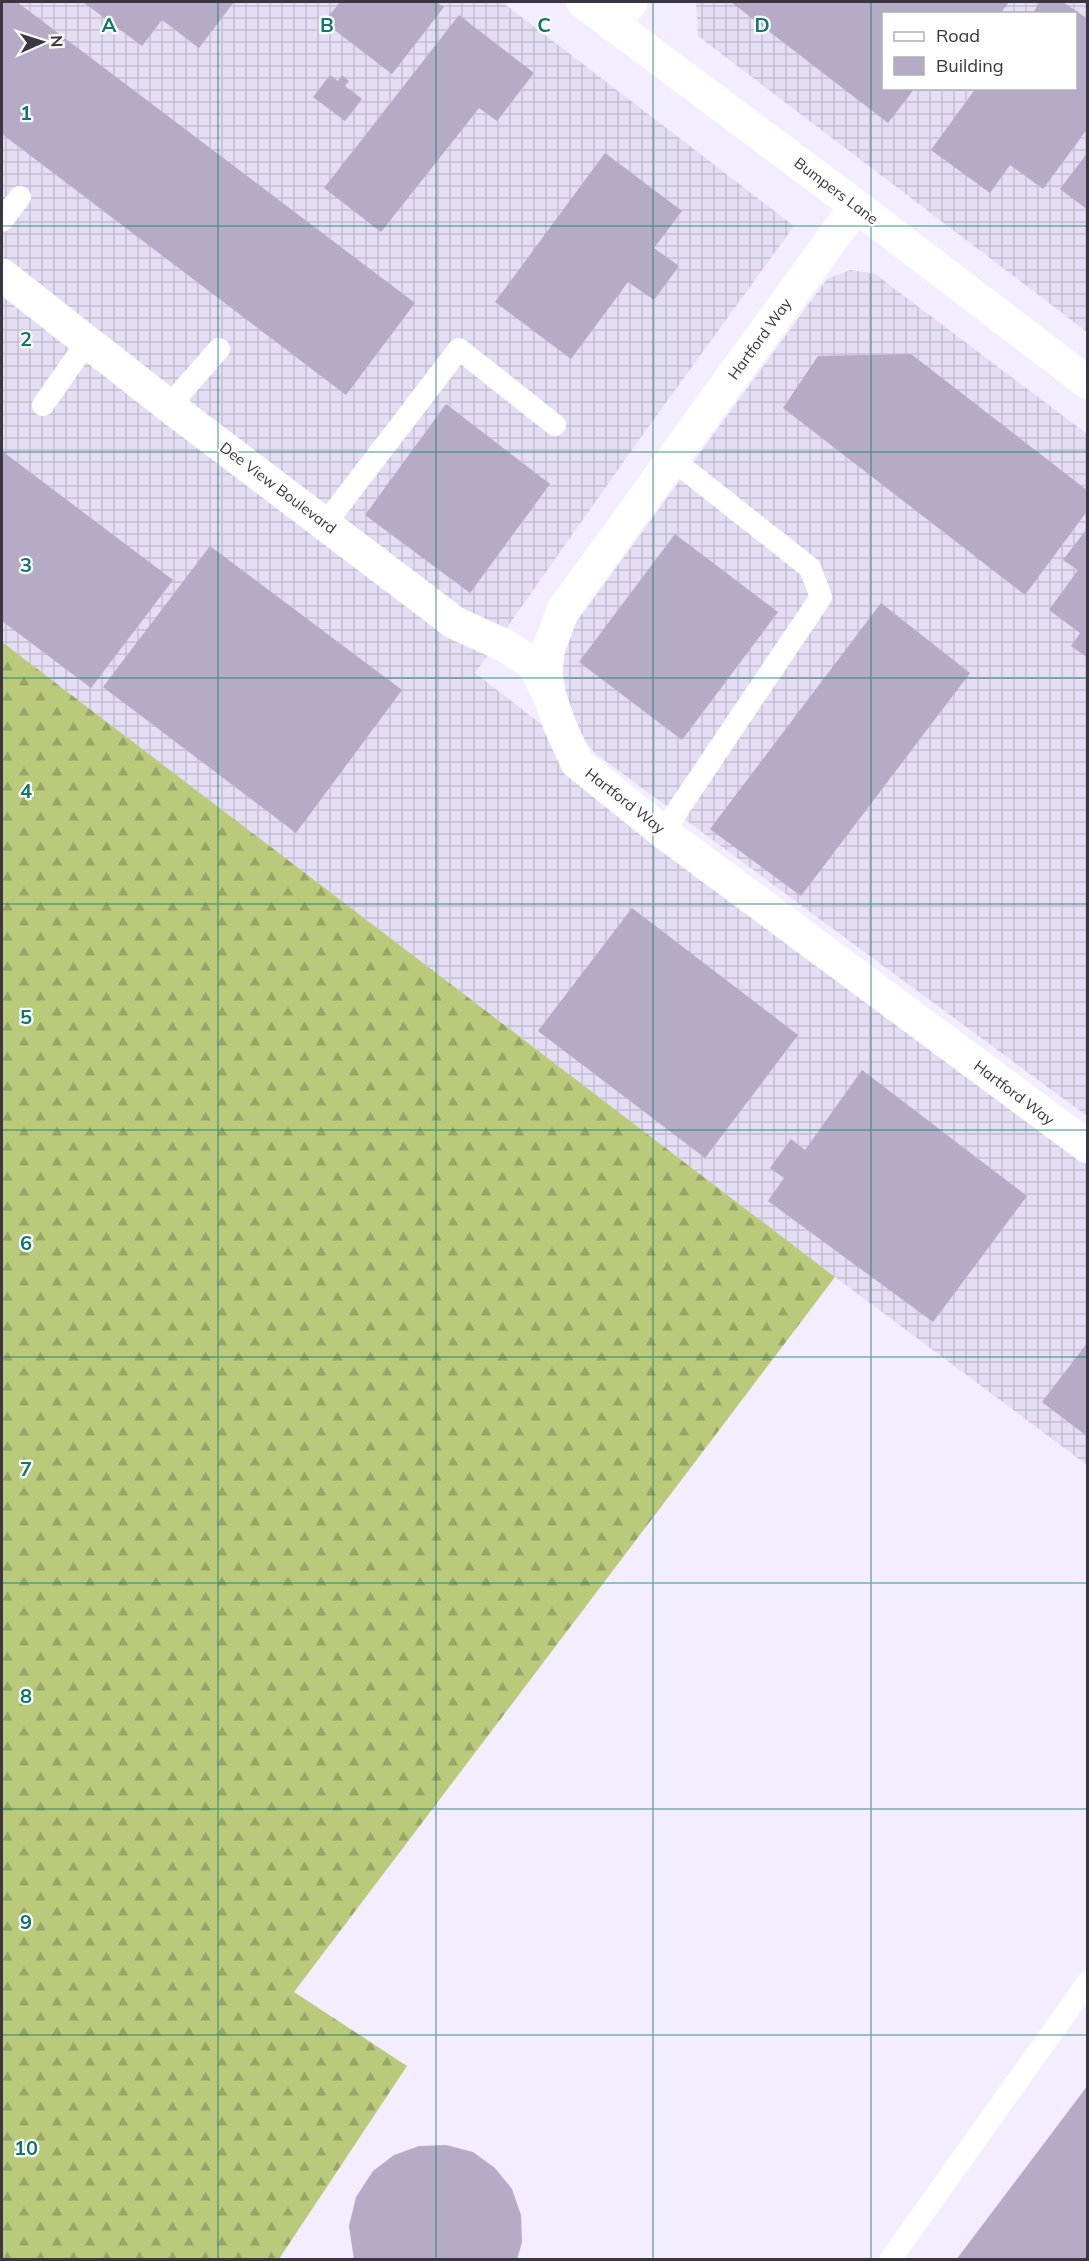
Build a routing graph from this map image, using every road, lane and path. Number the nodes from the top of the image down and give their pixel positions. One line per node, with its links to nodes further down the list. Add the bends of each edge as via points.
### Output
1 (583, 2): 2 (street, Bumpers Lane)
2 (622, 13): 4 (street, Bumpers Lane)
3 (20, 197): 5 (lane)
4 (856, 206): 9 (street, Bumpers Lane); 13 (street, Hartford Way)
5 (2, 221)
6 (2, 275): 7 (street, Dee View Boulevard)
7 (88, 341): 10 (lane); 11 (street, Dee View Boulevard)
8 (219, 349): 11 (lane)
9 (1088, 383)
10 (43, 405)
11 (169, 406): 14 (street, Dee View Boulevard)
12 (555, 425): 14 (lane, via 459,349)
13 (672, 459): 15 (street, Hartford Way, via 563,610 548,651 546,675); 16 (lane, via 810,568 821,597)
14 (325, 524): 15 (street, Dee View Boulevard, via 454,623 506,646 534,665)
15 (550, 697): 16 (street, Hartford Way, via 577,763)
16 (663, 832): 17 (street, Hartford Way)
17 (1088, 1147)
18 (1088, 1982): 19 (lane)
19 (890, 2259)

